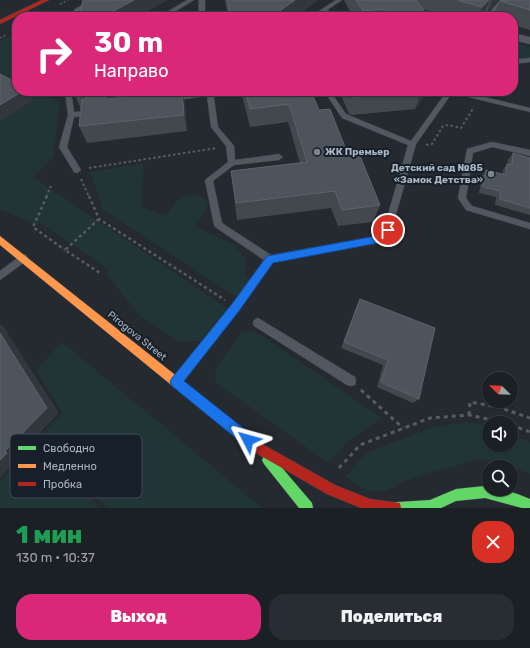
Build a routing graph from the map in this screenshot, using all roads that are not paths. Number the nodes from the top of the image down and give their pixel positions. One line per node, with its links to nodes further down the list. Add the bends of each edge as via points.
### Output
1 (46, 0): 9 (main road)
2 (96, 0): 10 (lane)
3 (191, 0): 11 (lane)
4 (202, 0): 12 (lane)
5 (338, 0): 7 (lane)
6 (505, 0): 14 (street)
7 (325, 11)
8 (412, 11): 13 (lane)
9 (21, 12)
10 (76, 12)
11 (171, 12)
12 (202, 12)
13 (415, 12)
14 (495, 12)
15 (12, 16): 16 (main road)
16 (0, 22)
17 (518, 38): 18 (street)
18 (530, 42)
19 (530, 60): 20 (lane)
20 (518, 61)
21 (68, 96): 32 (lane)
22 (129, 96): 29 (lane, via 128,106)
23 (190, 96): 28 (lane)
24 (210, 96): 36 (lane, via 215,127 230,146)
25 (330, 96): 33 (lane, via 344,116)
26 (447, 96): 33 (lane)
27 (472, 96): 30 (lane)
28 (163, 100)
29 (140, 102)
30 (530, 110)
31 (90, 113): 32 (lane)
32 (70, 115): 37 (lane, via 63,147)
33 (411, 146): 41 (lane, via 388,230 378,239)
34 (530, 153): 38 (lane, via 492,144 470,151 462,198 469,208)
35 (279, 157): 36 (lane)
36 (232, 163): 41 (lane, via 209,180 218,225)
37 (77, 170)
38 (530, 226)
39 (0, 240): 40 (main road, Pirogova Street)
40 (22, 258): 42 (lane); 45 (main road, Pirogova Street)
41 (270, 259): 45 (lane)
42 (0, 276)
43 (258, 323): 44 (lane)
44 (352, 381)
45 (176, 382): 46 (main road, Pirogova Street)
46 (260, 449): 49 (main road, Pirogova Street); 50 (main road, Pirogova Street, via 331,490 370,505)
47 (530, 505): 48 (main road, via 485,492 456,495)
48 (429, 507): 51 (main road)
49 (307, 508)
50 (395, 508)
51 (398, 508)

